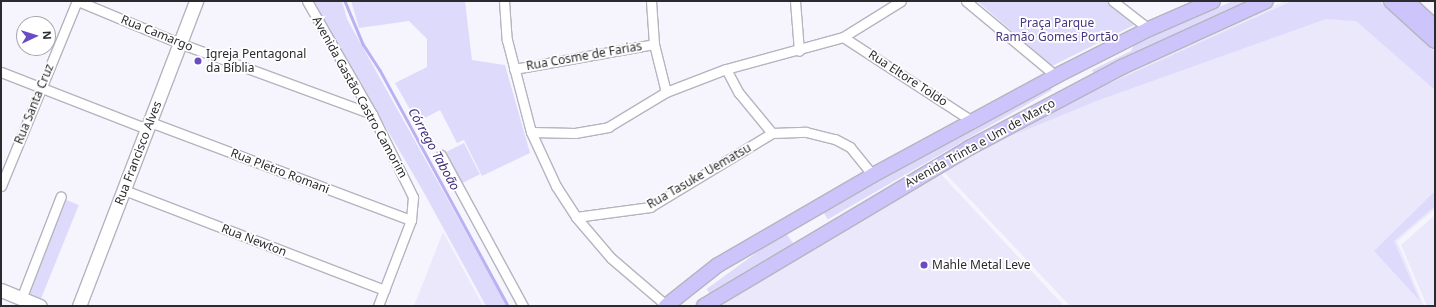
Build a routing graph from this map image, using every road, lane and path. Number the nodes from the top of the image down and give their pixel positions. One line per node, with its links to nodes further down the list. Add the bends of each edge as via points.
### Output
1 (77, 1): 14 (street, Rua Camargo); 28 (street, Rua Santa Cruz)
2 (196, 1): 20 (street, Rua Francisco Alves)
3 (307, 1): 30 (street, Avenida Gastão Castro Camorim)
4 (504, 1): 23 (street, via 507,40)
5 (651, 1): 21 (street)
6 (795, 1): 22 (street)
7 (901, 1): 17 (street)
8 (966, 1): 26 (street)
9 (1113, 1): 16 (street)
10 (1213, 1): 16 (main road, Avenida Trinta e Um de Março)
11 (1266, 1): 27 (main road, Avenida Trinta e Um de Março)
12 (1391, 1): 19 (main road)
13 (1407, 1): 15 (main road)
14 (102, 5): 20 (street, Rua Camargo)
15 (1435, 27)
16 (1149, 29): 18 (main road, Avenida Trinta e Um de Março)
17 (843, 37): 22 (street); 31 (street, Rua Eltore Toldo)
18 (1134, 37): 26 (main road, Avenida Trinta e Um de Março); 27 (main road, via 1092,66 1090,72)
19 (1435, 41)
20 (179, 43): 30 (street, Rua Camargo); 33 (street, Rua Francisco Alves)
21 (654, 44): 23 (street, Rua Cosme de Farias); 29 (street)
22 (799, 51): 24 (street)
23 (514, 69): 34 (street)
24 (726, 69): 29 (street); 35 (street, via 739,93)
25 (1, 72): 28 (street, Rua Pletro Romani)
26 (1056, 76): 31 (main road, Avenida Trinta e Um de Março); 32 (main road, via 1059,86 1056,93 1025,112)
27 (1095, 80): 32 (main road, Avenida Trinta e Um de Março)
28 (40, 88): 33 (street, Rua Pletro Romani); 38 (street, Rua Santa Cruz)
29 (666, 92): 34 (street, via 608,127 575,133)
30 (372, 114): 42 (street, Avenida Gastão Castro Camorim, via 409,186 414,207)
31 (972, 121): 37 (main road, Avenida Trinta e Um de Março)
32 (1015, 123): 51 (main road, Avenida Trinta e Um de Março, via 936,166)
33 (148, 125): 39 (street, Rua Francisco Alves); 42 (street, Rua Pletro Romani)
34 (531, 132): 41 (street, via 556,186)
35 (772, 133): 37 (street, via 806,132 835,139 850,147); 41 (street, Rua Tasuke Uematsu, via 650,207)
36 (441, 155): 49 (street)
37 (873, 175): 50 (main road, Avenida Trinta e Um de Março, via 718,265)
38 (1, 186)
39 (124, 190): 44 (street, Rua Newton); 47 (street, Rua Francisco Alves)
40 (61, 196): 45 (street)
41 (576, 217): 50 (street, via 611,258)
42 (411, 220): 44 (street, Avenida Gastão Castro Camorim)
43 (1, 290): 45 (street)
44 (384, 290): 48 (street, Avenida Gastão Castro Camorim)
45 (21, 299): 46 (street)
46 (40, 306)
47 (80, 306)
48 (378, 306)
49 (523, 306)
50 (667, 306)
51 (704, 306)

